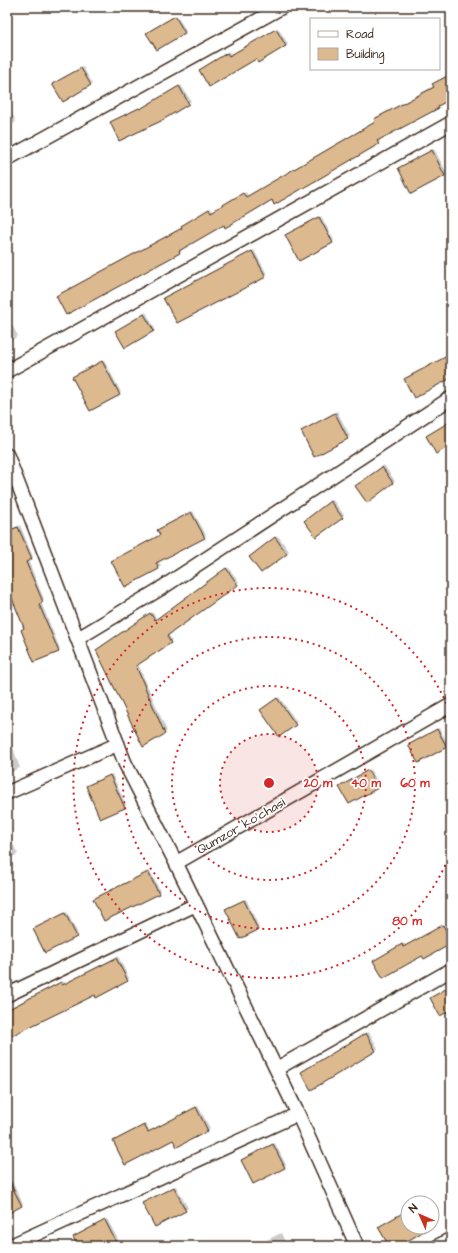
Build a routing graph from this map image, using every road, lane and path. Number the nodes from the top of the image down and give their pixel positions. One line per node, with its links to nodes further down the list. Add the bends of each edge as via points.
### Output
1 (282, 7): 3 (street)
2 (451, 123): 4 (street)
3 (7, 159)
4 (7, 371)
5 (451, 398): 7 (street, via 160,589)
6 (7, 455): 7 (street)
7 (77, 639): 9 (street)
8 (451, 705): 11 (street, Qumzor ko'chasi)
9 (118, 744): 10 (street); 11 (street, via 125,763)
10 (7, 793)
11 (176, 863): 12 (street)
12 (195, 905): 14 (street); 15 (street)
13 (451, 970): 15 (street)
14 (7, 994)
15 (276, 1069): 16 (street)
16 (298, 1114): 18 (street); 19 (street)
17 (451, 1239): 20 (street)
18 (10, 1246)
19 (357, 1246)
20 (438, 1246)

